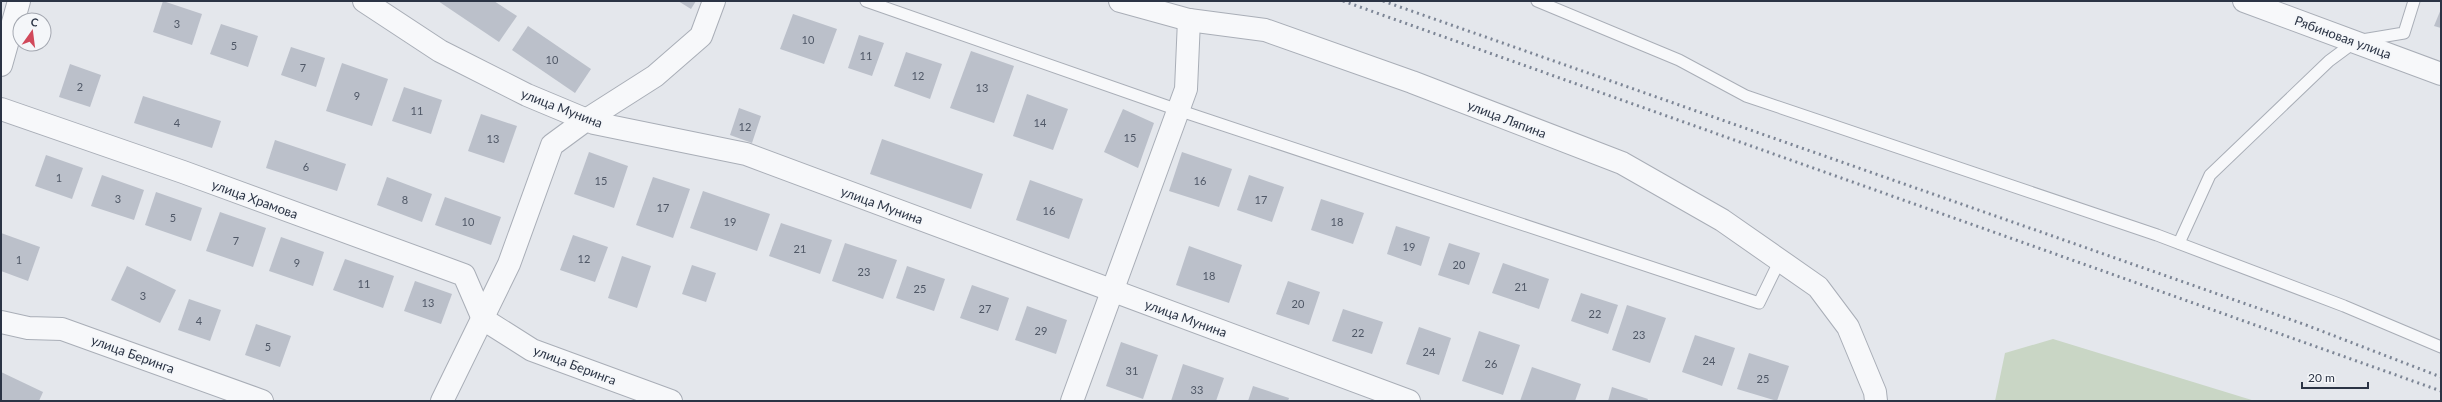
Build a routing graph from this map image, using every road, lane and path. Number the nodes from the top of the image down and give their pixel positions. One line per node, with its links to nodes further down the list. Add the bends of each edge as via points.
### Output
1 (19, 1): 11 (street)
2 (364, 1): 15 (street, улица Мунина, via 440,51 527,95)
3 (714, 1): 15 (street, via 701,36 655,76)
4 (866, 1): 14 (lane)
5 (1120, 1): 9 (street, улица Ляпина)
6 (1537, 1): 16 (lane, via 1679,60 1746,96)
7 (2244, 1): 10 (street, Рябиновая улица)
8 (2414, 1): 10 (lane, via 2404,33)
9 (1189, 20): 14 (street, via 1186,89); 17 (street, улица Ляпина, via 1265,30 1412,82 1622,164 1722,220)
10 (2356, 41): 12 (street, Рябиновая улица); 16 (lane, via 2329,61 2210,175)
11 (1, 65)
12 (2441, 74)
13 (1, 109): 19 (street, улица Храмова, via 183,172 464,275)
14 (1178, 110): 17 (lane, via 1759,303); 18 (street)
15 (586, 120): 18 (street, улица Мунина, via 746,154); 19 (street, via 552,145 509,264)
16 (2179, 243): 21 (lane, via 2344,306)
17 (1780, 260): 27 (street, улица Ляпина, via 1818,287 1848,327 1875,392)
18 (1113, 291): 25 (street); 26 (street, улица Мунина)
19 (483, 319): 23 (street); 24 (street, улица Беринга, via 532,350)
20 (1, 322): 22 (street, улица Беринга, via 28,328 62,329)
21 (2441, 347)
22 (262, 401)
23 (442, 401)
24 (671, 401)
25 (1072, 401)
26 (1409, 401)
27 (1876, 401)

